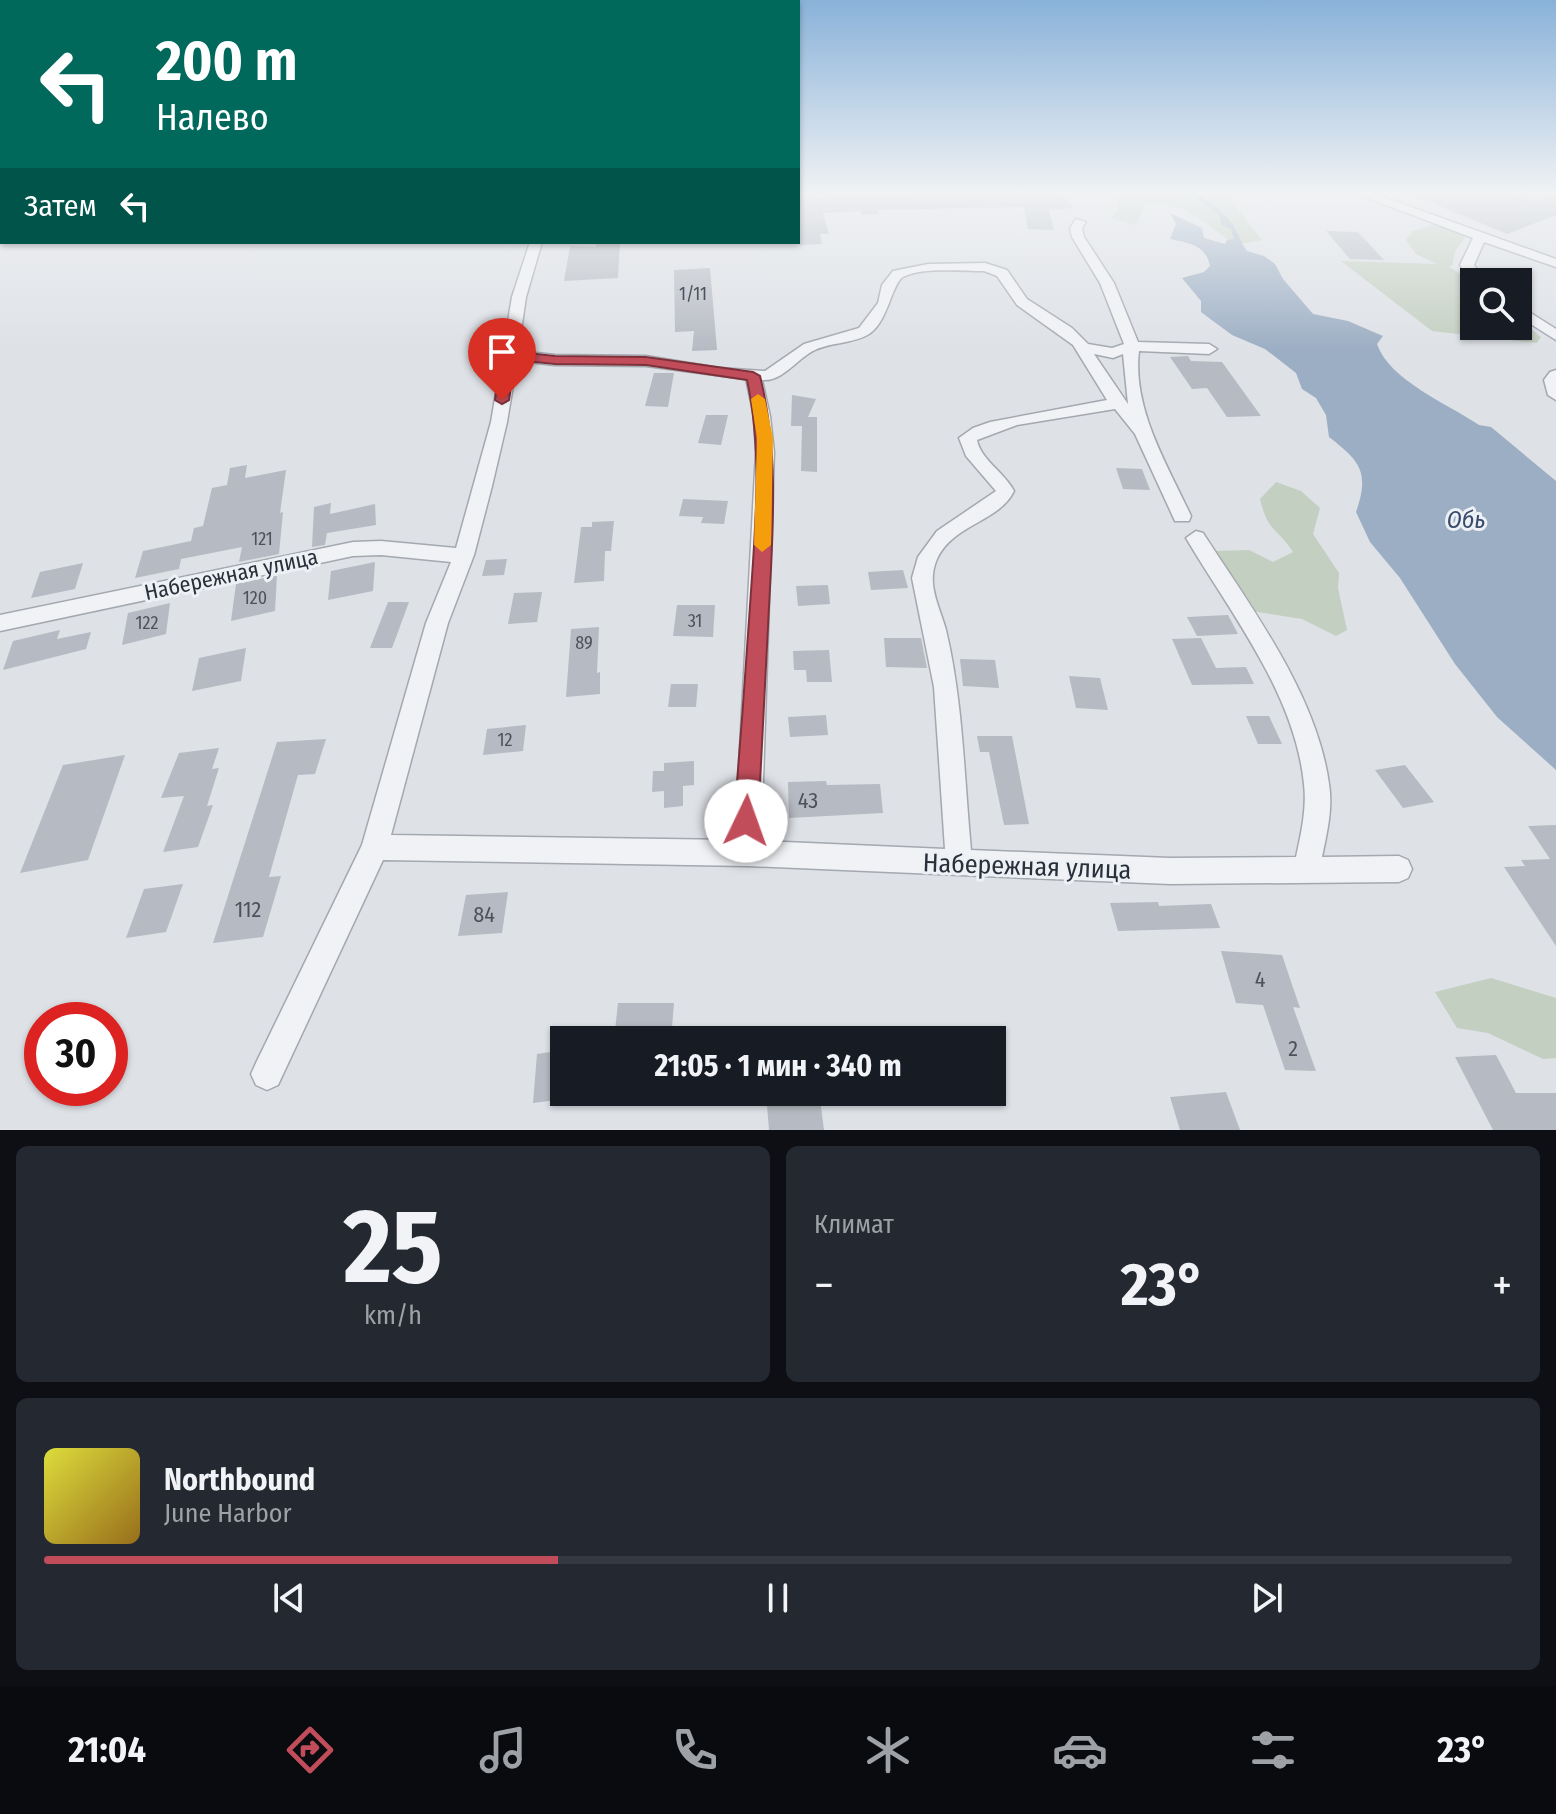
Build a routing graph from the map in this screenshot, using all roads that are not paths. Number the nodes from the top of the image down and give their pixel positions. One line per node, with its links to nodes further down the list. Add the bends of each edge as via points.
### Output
1 (535, 245): 12 (street)
2 (1083, 245): 9 (street, via 1107,283)
3 (1476, 245): 6 (street)
4 (1507, 245): 5 (street)
5 (1556, 263)
6 (1469, 268)
7 (1532, 319): 8 (street)
8 (1556, 336)
9 (1132, 346): 10 (street, via 1113,353); 11 (street); 17 (street, via 1134,395)
10 (1084, 348): 14 (street, via 1017,299 1002,273 928,268 893,279 885,303 864,331 809,347 768,376); 16 (street)
11 (1209, 349)
12 (508, 355): 14 (street, via 646,361); 20 (street, via 499,422)
13 (1556, 375): 15 (street)
14 (753, 376): 23 (street, via 765,452)
15 (1556, 395)
16 (1117, 404): 17 (street); 24 (street, via 1011,422 968,438 969,449 1005,491 1001,499 937,540 922,573 941,662)
17 (1143, 432): 18 (street)
18 (1182, 516)
19 (1196, 538): 26 (street, via 1304,730 1318,807)
20 (464, 555): 21 (street, Набережная улица, via 433,556 380,546 353,549); 22 (street, via 437,623)
21 (0, 623)
22 (375, 847): 23 (street, Набережная улица); 27 (street)
23 (748, 853): 24 (street, Набережная улица)
24 (959, 863): 26 (street, Набережная улица)
25 (1399, 869): 26 (street, Набережная улица)
26 (1306, 870)
27 (267, 1074)

